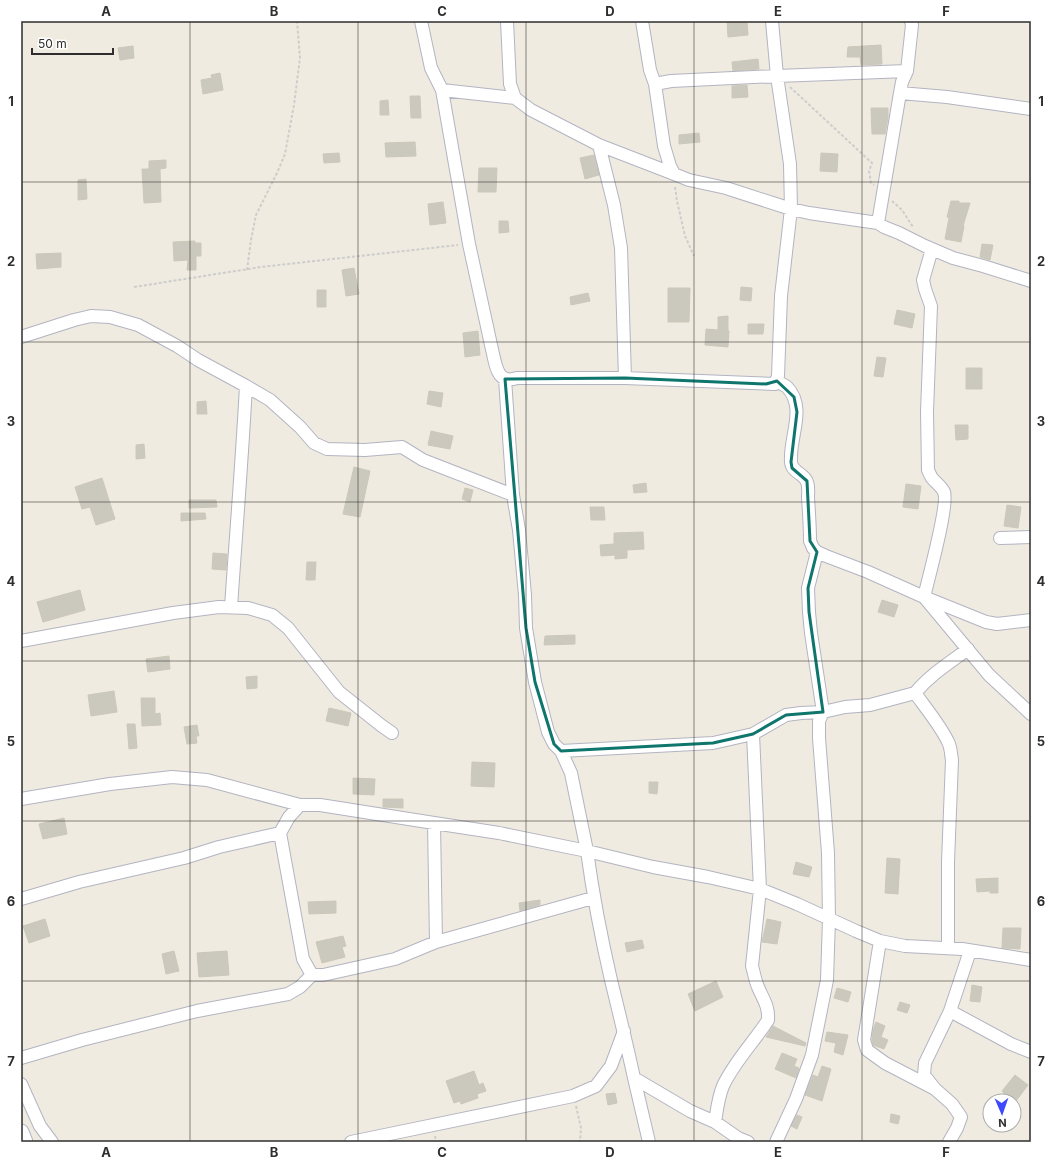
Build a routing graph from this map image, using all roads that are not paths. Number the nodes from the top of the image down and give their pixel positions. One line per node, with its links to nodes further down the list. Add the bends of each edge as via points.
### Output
1 (421, 21): 9 (street, via 431,68)
2 (507, 21): 11 (street, via 510,84)
3 (642, 21): 8 (street, via 650,70)
4 (772, 21): 7 (street)
5 (911, 21): 6 (street)
6 (907, 71): 7 (street); 10 (street)
7 (777, 76): 8 (street); 15 (street, via 790,164)
8 (655, 84): 14 (street, via 664,146)
9 (442, 90): 11 (street); 21 (street, via 469,244 494,358 498,372)
10 (900, 93): 12 (street); 16 (street)
11 (516, 98): 13 (street, via 531,110)
12 (1031, 109)
13 (599, 145): 14 (street); 20 (street, via 614,205 621,248)
14 (674, 174): 15 (street)
15 (791, 209): 16 (street); 22 (street, via 781,296)
16 (878, 223): 17 (street)
17 (932, 249): 18 (street); 28 (street, via 923,280 931,306 927,412 928,470 944,493 945,501)
18 (1031, 282)
19 (21, 337): 23 (street, via 91,316 110,317 138,325)
20 (625, 378): 21 (street); 22 (street, via 766,384 774,384)
21 (505, 379): 24 (street)
22 (777, 381): 27 (street, via 786,387 796,404 791,462 792,468 807,481 810,541)
23 (246, 386): 24 (street, via 270,400 314,444 327,449 365,450 402,447 423,460); 29 (street)
24 (513, 495): 38 (street, via 519,530 526,628 535,682 548,732)
25 (1031, 537): 26 (street)
26 (1000, 538)
27 (817, 552): 28 (street); 34 (street, via 808,588)
28 (924, 598): 30 (street, via 986,622 1002,624); 32 (street)
29 (231, 607): 31 (street, via 173,613); 36 (street, via 248,608 272,615 288,628 339,692)
30 (1031, 620)
31 (21, 641)
32 (968, 649): 33 (street, via 935,673); 35 (street, via 989,674)
33 (915, 692): 34 (street, via 870,705); 50 (street, via 949,743 951,751)
34 (822, 712): 37 (street, via 786,716); 47 (street, via 819,738 828,853)
35 (1031, 714)
36 (392, 733)
37 (752, 734): 38 (street, via 713,743); 44 (street)
38 (561, 751): 43 (street, via 570,773)
39 (21, 799): 40 (street, via 110,784 172,777 207,780)
40 (300, 805): 41 (street, via 320,805); 42 (street)
41 (434, 823): 43 (street, via 499,832); 49 (street)
42 (280, 833): 46 (street, via 79,882); 53 (street, via 303,959)
43 (587, 851): 44 (street); 45 (street)
44 (760, 889): 47 (street); 61 (street, via 752,966 769,1012 768,1020 723,1085)
45 (594, 898): 49 (street); 55 (street)
46 (21, 899)
47 (829, 919): 48 (street); 68 (street, via 827,980 812,1055 796,1099)
48 (880, 941): 50 (street, via 905,946); 60 (street, via 864,1040 867,1050 885,1063)
49 (436, 942): 53 (street, via 395,959 323,975)
50 (948, 948): 51 (street)
51 (970, 951): 52 (street); 54 (street)
52 (1031, 960)
53 (312, 975): 57 (street, via 288,994 197,1010)
54 (950, 1011): 56 (street); 60 (street, via 925,1063 924,1075)
55 (624, 1030): 58 (street); 65 (street, via 611,1066 596,1086 573,1096)
56 (1031, 1052)
57 (21, 1058)
58 (634, 1078): 61 (street, via 690,1111); 66 (street)
59 (21, 1084): 64 (street, via 40,1126)
60 (935, 1089): 69 (street, via 952,1104 961,1117)
61 (715, 1122): 67 (street)
62 (21, 1132): 63 (street)
63 (26, 1142)
64 (52, 1142)
65 (351, 1142)
66 (649, 1142)
67 (748, 1142)
68 (776, 1142)
69 (949, 1142)

